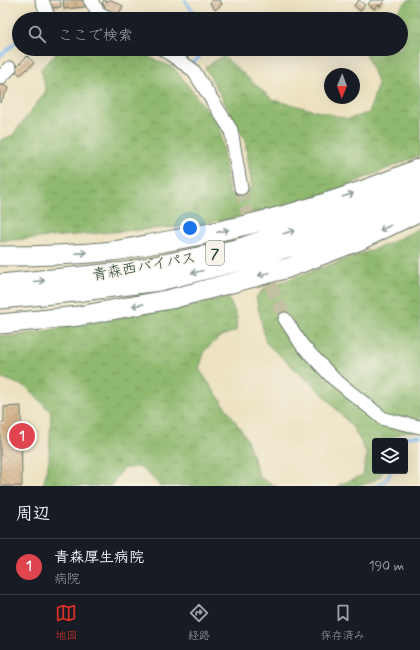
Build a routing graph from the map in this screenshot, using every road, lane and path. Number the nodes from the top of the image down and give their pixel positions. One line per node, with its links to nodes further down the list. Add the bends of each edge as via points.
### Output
1 (42, 0): 3 (street)
2 (90, 0): 4 (street)
3 (46, 12)
4 (99, 12)
5 (173, 56): 10 (street, via 194,70 231,130)
6 (10, 68): 7 (street)
7 (0, 78)
8 (420, 168): 13 (highway, one-way to 8, via 47,256 112,251 209,234 291,215)
9 (420, 183): 14 (highway, 青森西バイパス / 7, one-way to 9, via 125,272 237,249 388,197)
10 (241, 188)
11 (420, 198): 15 (highway, 青森西バイパス / 7, one-way to 15, via 351,227 268,254 159,281)
12 (420, 211): 17 (highway, one-way to 17, via 358,241 281,270 171,299 79,316)
13 (0, 256)
14 (0, 284)
15 (0, 299)
16 (285, 319): 18 (street, via 302,345 333,378 384,419)
17 (0, 324)
18 (420, 427)

